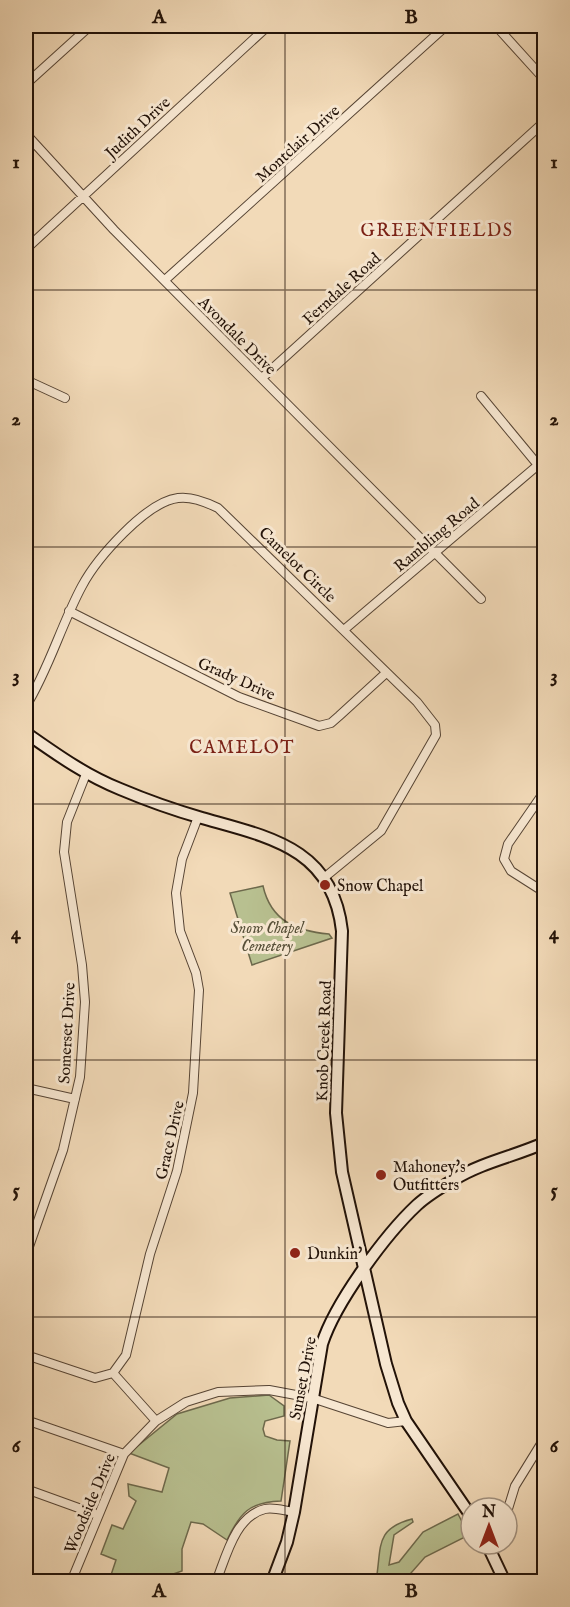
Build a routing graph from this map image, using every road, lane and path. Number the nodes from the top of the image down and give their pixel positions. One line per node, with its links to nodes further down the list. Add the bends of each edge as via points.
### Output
1 (90, 26): 6 (street)
2 (268, 26): 9 (street, Judith Drive)
3 (446, 26): 11 (street, Montclair Drive)
4 (496, 26): 5 (street)
5 (544, 79)
6 (26, 84)
7 (544, 122): 12 (street, Ferndale Road)
8 (26, 134): 9 (street, Avondale Drive)
9 (84, 195): 10 (street, Judith Drive); 11 (street, Avondale Drive)
10 (26, 249)
11 (165, 280): 12 (street, Avondale Drive)
12 (262, 378): 17 (street, Avondale Drive)
13 (26, 380): 15 (street)
14 (480, 396): 16 (street)
15 (65, 398)
16 (541, 462): 17 (street, Rambling Road)
17 (435, 552): 18 (street, Avondale Drive); 20 (street, Rambling Road)
18 (481, 599)
19 (69, 611): 20 (street, Camelot Circle, via 84,582 130,528 155,505 180,498 204,502 231,517); 21 (street, Grady Drive, via 239,697 319,726 331,723); 22 (street, Camelot Circle, via 40,684)
20 (345, 629): 21 (street, Camelot Circle)
21 (386, 673): 27 (street, Camelot Circle, via 427,713 436,735 381,831)
22 (26, 706)
23 (26, 733): 24 (main road, Knob Creek Road)
24 (86, 774): 26 (main road, Knob Creek Road); 30 (street, Somerset Drive, via 64,836 85,1002)
25 (544, 792): 28 (street, via 512,838 504,859 517,876)
26 (198, 817): 27 (main road, Knob Creek Road, via 288,845); 35 (street, Grace Drive, via 182,859 176,893 180,931 199,990 190,1111 126,1355)
27 (325, 877): 33 (main road, Knob Creek Road, via 337,904 342,931 338,1142)
28 (544, 892)
29 (26, 1088): 30 (street)
30 (75, 1099): 32 (street, Somerset Drive, via 63,1150)
31 (544, 1143): 33 (main road, Sunset Drive, via 481,1166 418,1203)
32 (26, 1255)
33 (366, 1268): 36 (main road, Sunset Drive, via 329,1321); 39 (main road, Knob Creek Road, via 386,1365)
34 (26, 1355): 35 (street, via 84,1375)
35 (113, 1373): 38 (street)
36 (312, 1398): 38 (street, Woodside Drive, via 269,1390 218,1392 186,1402); 39 (street, Woodside Drive, via 388,1423); 45 (main road, Sunset Drive)
37 (26, 1419): 41 (street)
38 (156, 1421): 41 (street, Woodside Drive)
39 (406, 1421): 44 (main road, Knob Creek Road)
40 (544, 1439): 43 (street)
41 (124, 1454): 46 (street, Woodside Drive)
42 (26, 1489): 46 (street)
43 (512, 1496)
44 (459, 1498)
45 (294, 1512): 49 (street, via 266,1509 246,1520); 50 (main road, Sunset Drive, via 288,1542)
46 (98, 1515): 48 (street, Woodside Drive)
47 (493, 1556): 51 (main road)
48 (71, 1581)
49 (216, 1581)
50 (272, 1581)
51 (505, 1581)

